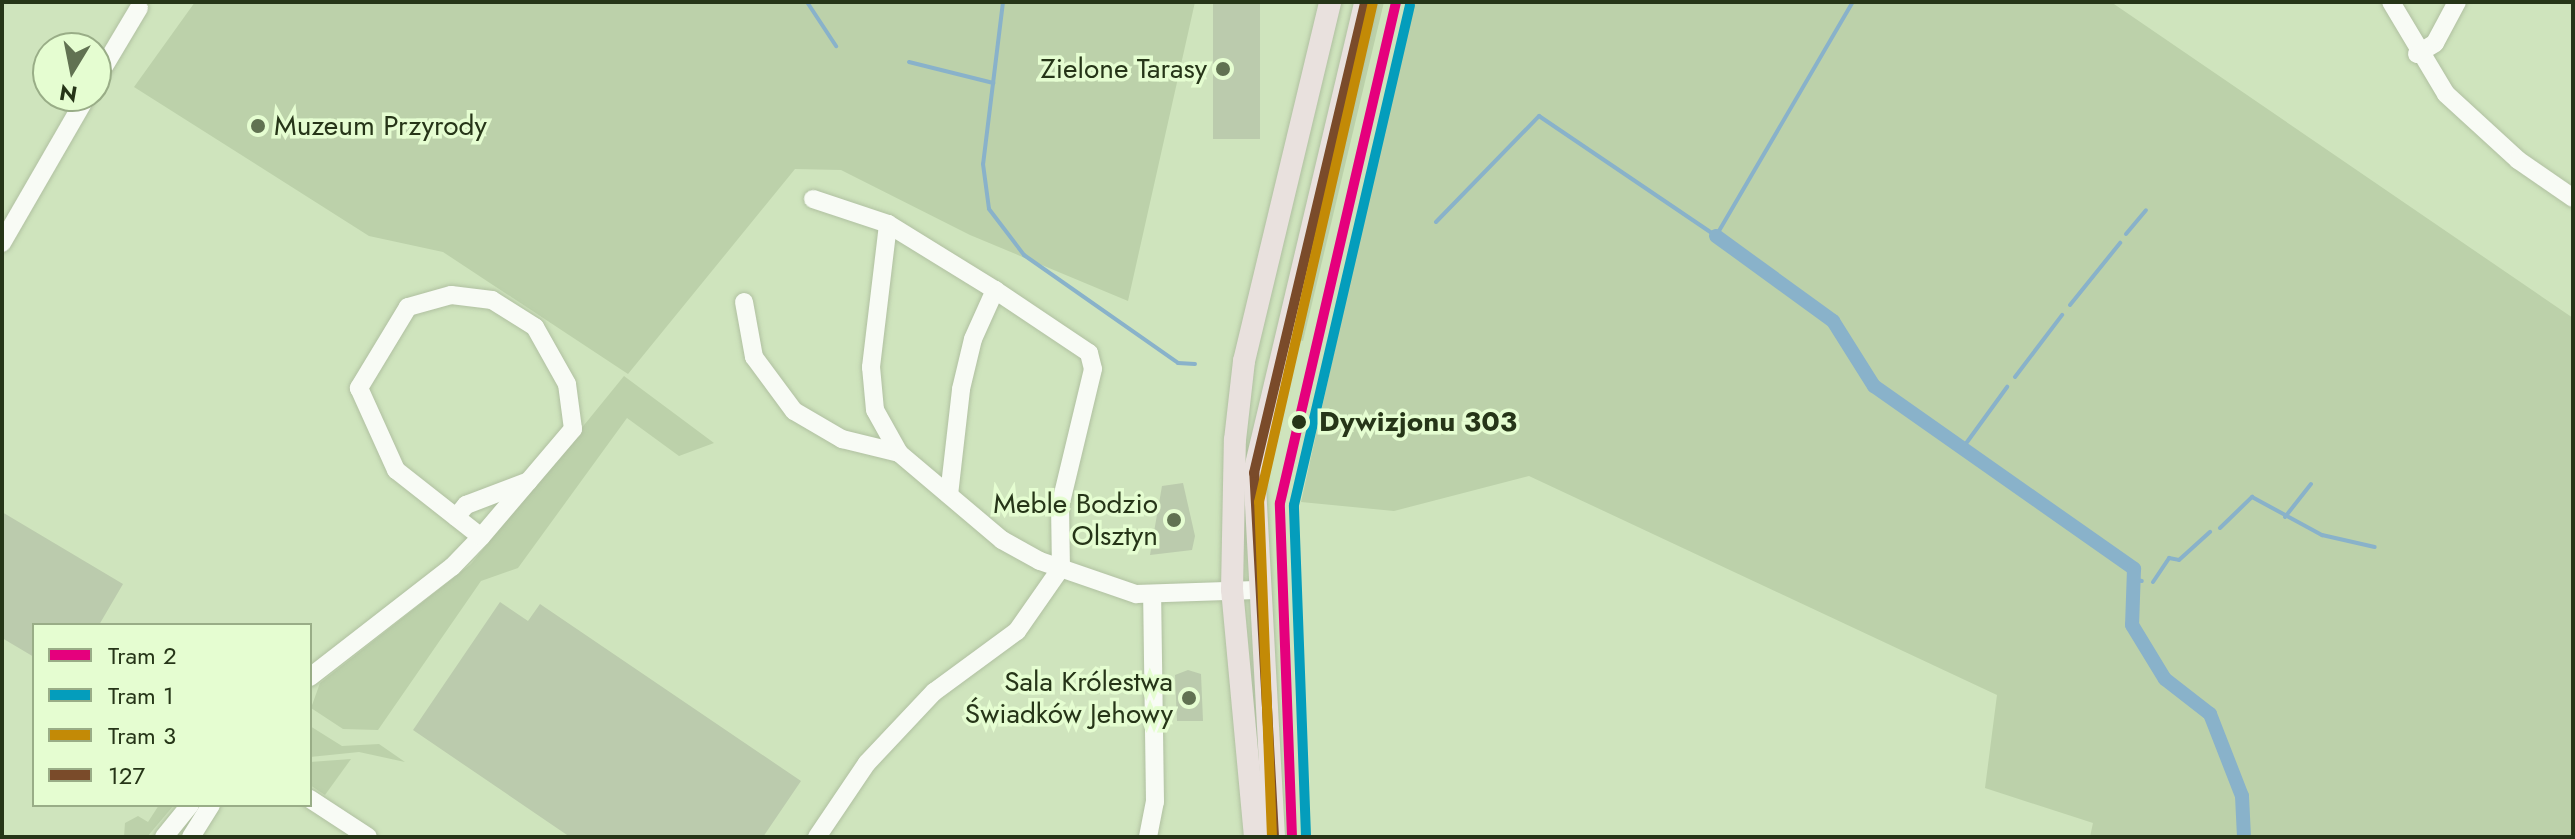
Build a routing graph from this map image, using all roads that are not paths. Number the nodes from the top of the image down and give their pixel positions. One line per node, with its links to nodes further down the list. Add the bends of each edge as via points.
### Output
1 (1330, 2): 21 (main road, via 1244,361 1235,440)
2 (1365, 2): 22 (main road, via 1260,433 1253,511)
3 (2391, 2): 7 (street)
4 (2457, 2): 7 (street, via 2435,43)
5 (139, 8): 6 (street)
6 (112, 53)
7 (2417, 54): 9 (street, via 2446,94 2518,160)
8 (78, 112): 12 (street)
9 (2573, 198)
10 (813, 199): 11 (street)
11 (888, 224): 13 (street); 15 (street, via 871,367 875,410)
12 (2, 243)
13 (995, 290): 17 (street, via 973,339 961,389); 20 (street, via 1089,353 1093,369 1060,506)
14 (744, 302): 15 (street, via 754,357 794,411 842,439)
15 (899, 453): 17 (street)
16 (529, 481): 18 (street, via 466,505); 18 (street, via 573,429 567,384 535,327 492,300 451,295 408,307 359,388 396,470); 19 (street)
17 (949, 495): 20 (street, via 1002,540)
18 (456, 517): 19 (street)
19 (481, 537): 24 (street)
20 (1061, 568): 23 (street); 31 (street, via 1017,631 934,692 887,741)
21 (1232, 590): 22 (street); 23 (street); 33 (main road)
22 (1256, 590): 34 (main road)
23 (1152, 595): 32 (street, via 1155,802)
24 (312, 675)
25 (312, 800): 30 (street)
26 (188, 807): 28 (street)
27 (210, 807): 29 (street)
28 (164, 837)
29 (191, 837)
30 (368, 837)
31 (817, 837)
32 (1148, 837)
33 (1255, 837)
34 (1274, 837)

